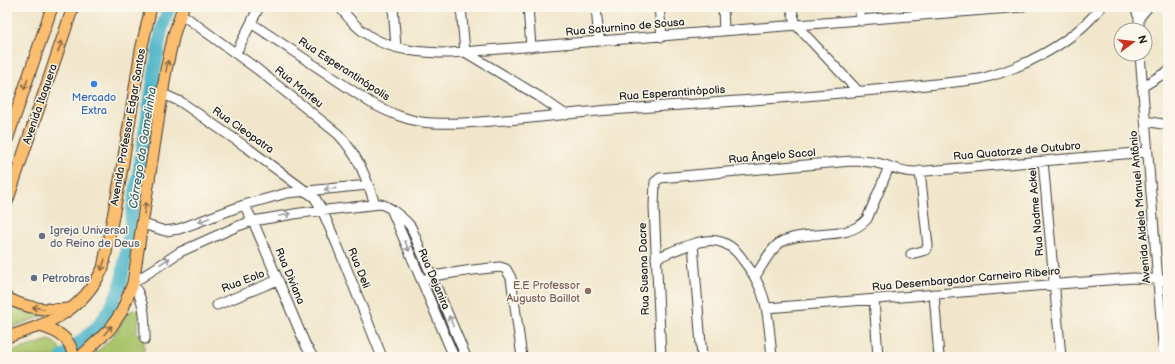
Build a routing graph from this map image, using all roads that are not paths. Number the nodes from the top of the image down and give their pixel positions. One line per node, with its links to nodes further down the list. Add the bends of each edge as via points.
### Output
1 (52, 7): 40 (main road, Avenida Itaquera, one-way to 40)
2 (73, 7): 47 (main road, Avenida Itaquera, one-way to 2)
3 (151, 7): 72 (main road, Avenida Professor Edgar Santos, one-way to 72, via 102,268 89,292)
4 (259, 7): 23 (street)
5 (340, 7): 28 (street, Rua Saturnino de Sousa, via 370,37)
6 (393, 7): 28 (street)
7 (461, 7): 30 (street)
8 (528, 7): 29 (street)
9 (596, 7): 27 (street)
10 (659, 7): 26 (street)
11 (723, 7): 25 (street)
12 (791, 7): 24 (street)
13 (859, 7): 21 (street)
14 (1022, 7): 17 (street, Rua Saturnino de Sousa)
15 (1101, 7): 35 (street, Rua Esperantinópolis, via 1086,24 1035,59 998,74 980,79)
16 (1135, 7): 20 (street)
17 (999, 8): 19 (street, Rua Saturnino de Sousa)
18 (182, 10): 31 (street, Rua Morfeu); 36 (main road, one-way to 18, via 174,34)
19 (929, 11): 21 (street, Rua Saturnino de Sousa)
20 (1144, 11): 22 (street)
21 (861, 21): 24 (street, Rua Saturnino de Sousa)
22 (1141, 22)
23 (250, 23): 31 (street); 37 (street, Rua Esperantinópolis, via 371,103 410,119 431,123 463,123)
24 (796, 25): 25 (street, Rua Saturnino de Sousa); 35 (street)
25 (724, 31): 26 (street, Rua Saturnino de Sousa)
26 (662, 37): 27 (street, Rua Saturnino de Sousa)
27 (599, 41): 29 (street, Rua Saturnino de Sousa)
28 (396, 47): 30 (street, Rua Saturnino de Sousa, via 430,53)
29 (531, 47): 30 (street, Rua Saturnino de Sousa)
30 (465, 52): 37 (street)
31 (236, 53): 46 (street, Rua Morfeu, via 349,145)
32 (1140, 62): 34 (street, Avenida Aldeia Manuel Antônio)
33 (1168, 71): 34 (street)
34 (1142, 87): 38 (street, Avenida Aldeia Manuel Antônio)
35 (858, 91): 37 (street, Rua Esperantinópolis)
36 (163, 94): 48 (street, Rua Cleopatra, via 181,102 249,148); 55 (main road, one-way to 36)
37 (566, 115)
38 (1145, 121): 39 (street); 41 (street, Avenida Aldeia Manuel Antônio)
39 (1168, 126)
40 (7, 140)
41 (1147, 152): 42 (street, Rua Quatorze de Outubro); 61 (street, Avenida Aldeia Manuel Antônio)
42 (1043, 161): 44 (street, Rua Quatorze de Outubro); 66 (street, Rua Nadme Ackel)
43 (889, 167): 44 (street, Rua Quatorze de Outubro, via 905,172); 45 (street, Rua Ângelo Sacol, via 851,161 664,177); 60 (street, via 863,223 852,230 795,238 781,243)
44 (920, 171): 57 (street, via 928,246 926,250)
45 (658, 180): 58 (street, Rua Susana Dacre, via 655,186 654,206)
46 (368, 185): 48 (street, one-way to 48); 50 (street, Rua Morfeu)
47 (10, 187): 49 (main road, Avenida Itaquera)
48 (307, 192): 51 (street, via 287,193); 53 (street, Rua Deli, via 315,198)
49 (7, 202)
50 (375, 204): 52 (street); 53 (street)
51 (244, 205): 54 (street, Rua Diviana); 55 (street, one-way to 55, via 179,229 165,231)
52 (388, 208): 59 (street, via 403,217 411,227); 64 (street, Rua Dejanira, one-way to 64)
53 (322, 210): 54 (street, one-way to 53); 80 (street, Rua Deli)
54 (253, 221): 62 (street, Rua Diviana); 65 (street, one-way to 54, via 180,252)
55 (143, 224): 65 (main road)
56 (693, 244): 58 (street); 60 (street, via 708,240 724,243 740,255); 85 (street)
57 (911, 254)
58 (656, 258): 76 (street, Rua Susana Dacre)
59 (432, 276): 64 (street); 82 (street, one-way to 59); 83 (street, via 500,267 506,270 511,278)
60 (755, 277): 71 (street)
61 (1158, 278): 63 (street, Rua Desembargador Carneiro Ribeiro); 66 (street, Rua Desembargador Carneiro Ribeiro); 90 (street, Avenida Aldeia Manuel Antônio)
62 (278, 280): 70 (street, Rua Eolo); 79 (street, Rua Diviana)
63 (1168, 280)
64 (422, 281): 81 (street, Rua Dejanira)
65 (133, 283): 75 (street, via 144,307); 78 (main road, one-way to 65, via 110,329 122,311)
66 (1055, 284): 67 (street, Rua Desembargador Carneiro Ribeiro); 89 (street, Rua Nadme Ackel)
67 (934, 294): 69 (street, Rua Desembargador Carneiro Ribeiro); 88 (street)
68 (7, 298): 72 (main road, one-way to 68, via 43,309)
69 (874, 299): 71 (street, Rua Desembargador Carneiro Ribeiro); 87 (street)
70 (217, 305)
71 (767, 308): 86 (street)
72 (71, 309): 73 (main road, Avenida Professor Edgar Santos)
73 (40, 326): 74 (main road, Avenida Professor Edgar Santos); 77 (main road, via 51,329 66,339)
74 (7, 337)
75 (145, 339)
76 (661, 356): 84 (street)
77 (73, 357)
78 (80, 357)
79 (313, 357)
80 (382, 357)
81 (454, 357)
82 (466, 357)
83 (522, 357)
84 (652, 357)
85 (702, 357)
86 (772, 357)
87 (878, 357)
88 (939, 357)
89 (1061, 357)
90 (1164, 357)

